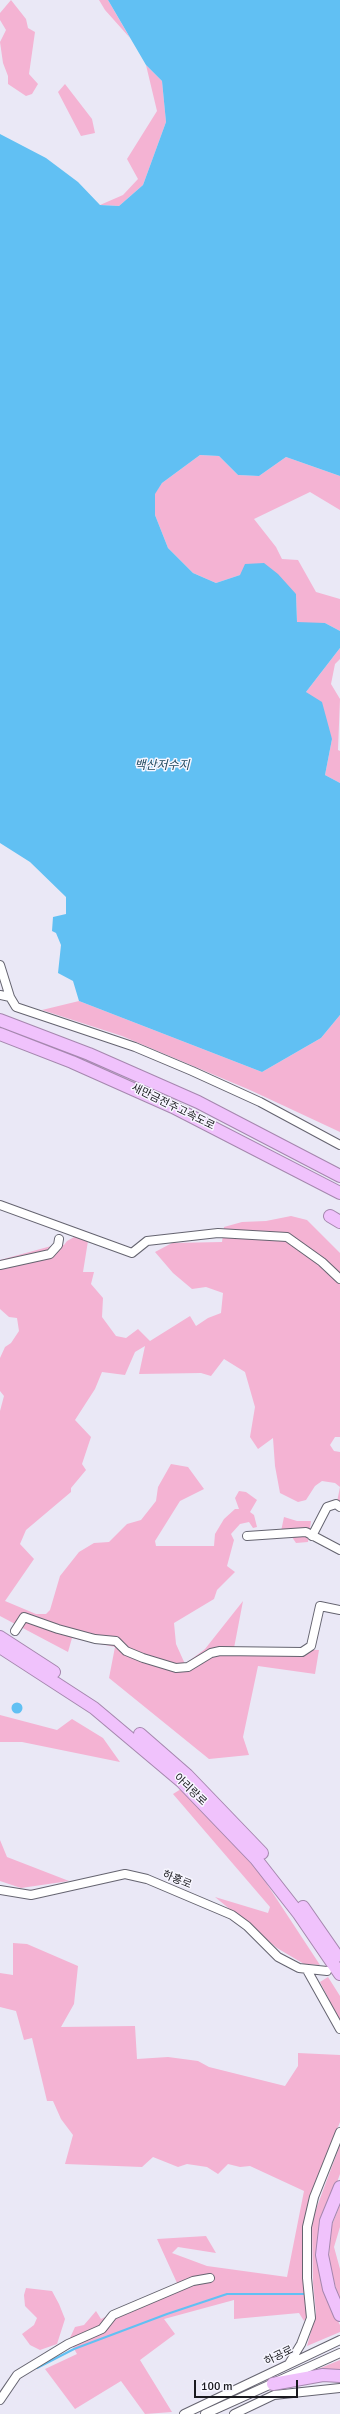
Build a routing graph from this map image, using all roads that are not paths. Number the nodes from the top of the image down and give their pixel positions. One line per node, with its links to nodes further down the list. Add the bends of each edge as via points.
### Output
1 (0, 966): 3 (street)
2 (0, 995): 3 (street)
3 (10, 997): 6 (street, via 16,1007 135,1047 192,1071 260,1102)
4 (0, 1020): 7 (highway, 새만금전주고속도로, via 144,1077)
5 (0, 1034): 10 (highway, 새만금전주고속도로, via 72,1062 173,1107)
6 (340, 1145)
7 (296, 1152): 8 (highway); 9 (highway, 새만금전주고속도로)
8 (340, 1169)
9 (340, 1176)
10 (340, 1193)
11 (0, 1205): 14 (street, via 132,1253 147,1241 218,1233 287,1237 322,1262)
12 (59, 1239): 13 (street, via 58,1245 50,1254)
13 (0, 1265)
14 (340, 1279)
15 (340, 1507): 17 (street, via 336,1504 327,1507)
16 (247, 1536): 17 (street, via 306,1532)
17 (312, 1536): 18 (street)
18 (340, 1550)
19 (340, 1610): 20 (street, via 320,1606 311,1646 302,1652 220,1651 211,1653 188,1667 176,1668 126,1651 116,1641 95,1639 24,1617)
20 (15, 1631)
21 (0, 1637): 24 (highway, 아리랑로, via 99,1702 187,1775 262,1853 317,1925)
22 (0, 1647): 27 (highway, 아리랑로, via 94,1708 182,1782 256,1859 299,1914)
23 (0, 1890): 25 (street, 하흥로, via 31,1895 125,1874 147,1879 232,1915 278,1957)
24 (340, 1960)
25 (307, 1970): 26 (street, 하흥로); 28 (street)
26 (327, 1971)
27 (340, 1974)
28 (340, 2029)
29 (340, 2132): 35 (street, via 314,2197 307,2227 307,2278 311,2318 301,2344)
30 (340, 2187): 32 (highway, via 326,2221 322,2255 329,2289)
31 (210, 2278): 39 (street, via 194,2281 113,2315 102,2329 68,2344 17,2375)
32 (340, 2314)
33 (340, 2340): 35 (street, 하공로)
34 (340, 2353): 37 (street, 하공로)
35 (290, 2362): 40 (street, 하공로)
36 (340, 2376): 37 (highway, via 323,2375)
37 (273, 2384): 41 (street, 하공로)
38 (340, 2388): 42 (street, via 274,2395)
39 (0, 2400)
40 (184, 2414)
41 (205, 2414)
42 (234, 2414)

